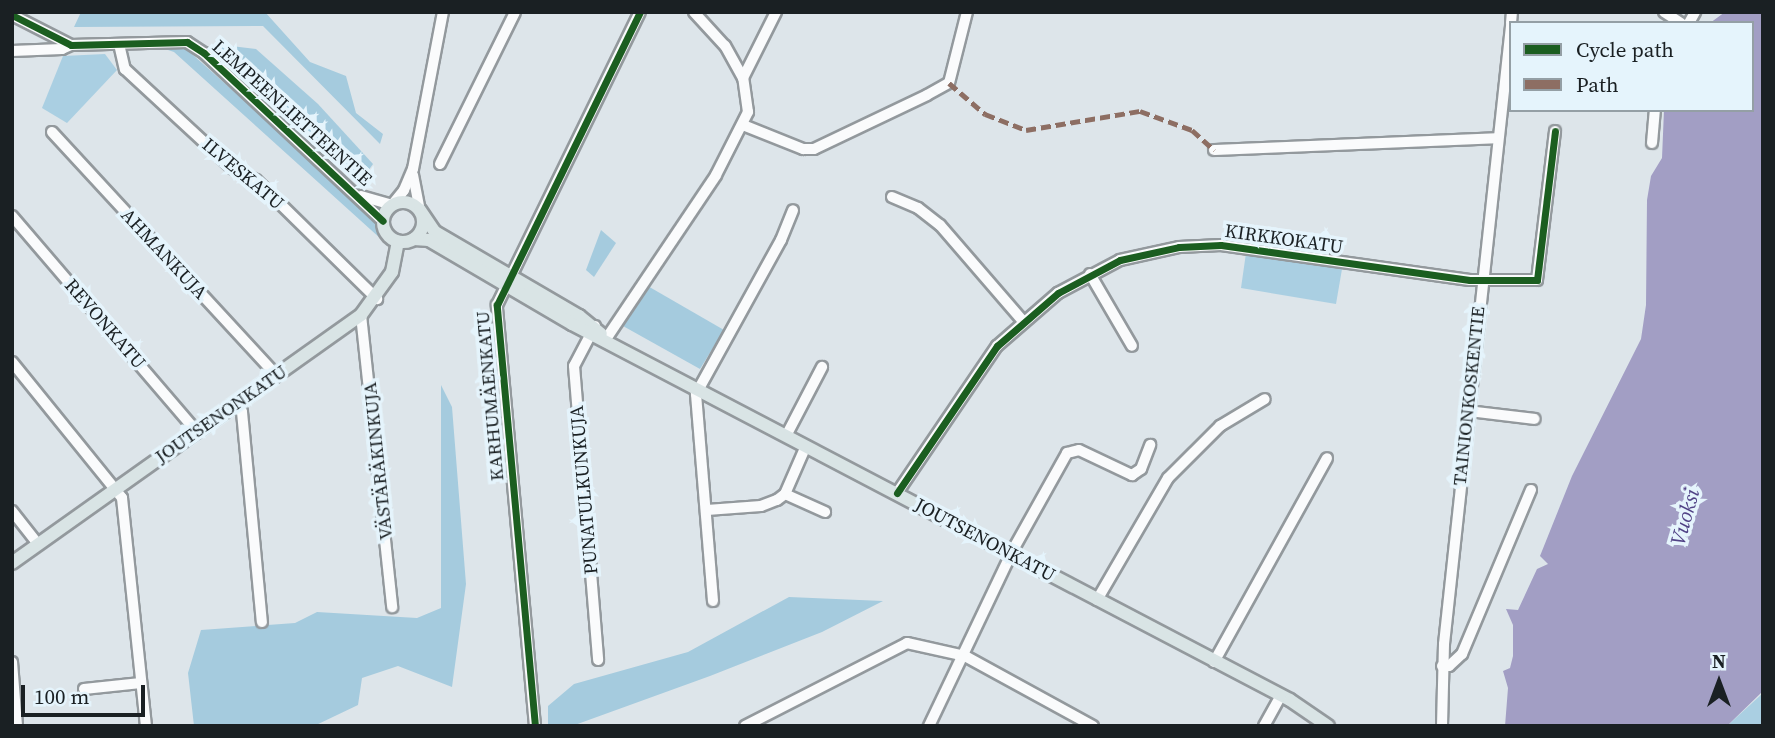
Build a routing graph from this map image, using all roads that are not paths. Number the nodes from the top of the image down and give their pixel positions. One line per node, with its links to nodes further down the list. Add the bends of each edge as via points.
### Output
1 (443, 12): 21 (street)
2 (515, 12): 20 (street)
3 (640, 12): 32 (street, KARHUMÄENKATU)
4 (694, 12): 12 (street, via 725,46)
5 (776, 12): 12 (street)
6 (967, 12): 14 (street, via 949,83 927,95 814,149 803,149)
7 (12, 15): 10 (street, LEMPEENLIETTEENTIE)
8 (1509, 40): 17 (street, TAINIONKOSKENTIE)
9 (119, 44): 10 (street, LEMPEENLIETTEENTIE); 22 (street, LEMPEENLIETTEENTIE, via 187,43 204,53); 34 (street, ILVESKATU, via 125,69 232,168 256,180)
10 (71, 45): 11 (street)
11 (12, 51)
12 (743, 78): 14 (street, via 750,99)
13 (1655, 112): 18 (street)
14 (743, 125): 38 (street, via 716,175)
15 (1555, 131): 33 (street, KIRKKOKATU, via 1540,274 1530,282)
16 (52, 132): 42 (street, AHMANKUJA)
17 (1497, 138): 19 (street); 33 (street, TAINIONKOSKENTIE)
18 (1652, 143)
19 (1214, 150)
20 (440, 164)
21 (413, 169): 24 (street, via 403,194); 25 (street, via 414,197)
22 (361, 196): 24 (street, LEMPEENLIETTEENTIE); 28 (street, LEMPEENLIETTEENTIE)
23 (892, 197): 36 (street, via 940,225)
24 (392, 205): 25 (main road, via 408,202); 28 (main road)
25 (420, 210): 29 (main road, via 422,229); 32 (main road, JOUTSENONKATU, via 435,232)
26 (793, 210): 43 (street, via 781,240)
27 (12, 216): 48 (street, REVONKATU)
28 (383, 221): 30 (main road, via 388,235)
29 (414, 239): 30 (main road); 32 (main road, JOUTSENONKATU, via 429,240)
30 (398, 242): 34 (main road, JOUTSENONKATU, via 392,272)
31 (1090, 274): 33 (street, KIRKKOKATU, via 1144,253 1221,245); 36 (street, KIRKKOKATU); 39 (street)
32 (508, 281): 37 (main road, JOUTSENONKATU); 77 (street, KARHUMÄENKATU, via 497,305)
33 (1480, 281): 46 (street, TAINIONKOSKENTIE)
34 (377, 299): 35 (main road, JOUTSENONKATU)
35 (361, 315): 42 (main road, JOUTSENONKATU); 65 (street, VÄSTÄRÄKINKUJA)
36 (1023, 321): 55 (street, KIRKKOKATU, via 977,370)
37 (593, 330): 38 (main road, JOUTSENONKATU); 68 (street, PUNATULKUNKUJA, via 574,366)
38 (606, 339): 43 (main road, JOUTSENONKATU)
39 (1132, 346)
40 (12, 362): 53 (street)
41 (822, 367): 49 (street)
42 (276, 376): 45 (main road, JOUTSENONKATU)
43 (698, 388): 49 (main road, JOUTSENONKATU); 57 (street, via 697,435)
44 (1265, 399): 63 (street, via 1220,426 1168,478)
45 (236, 404): 48 (main road, JOUTSENONKATU); 66 (street, via 242,412)
46 (1468, 411): 47 (street); 71 (street, TAINIONKOSKENTIE)
47 (1535, 419)
48 (197, 432): 53 (main road, JOUTSENONKATU)
49 (786, 436): 51 (main road, JOUTSENONKATU)
50 (1150, 445): 61 (street, via 1141,469 1132,475 1073,448)
51 (806, 446): 55 (main road, JOUTSENONKATU); 56 (street)
52 (1327, 458): 70 (street)
53 (117, 489): 60 (main road, JOUTSENONKATU); 72 (street, via 122,498)
54 (1531, 490): 71 (street, via 1462,654)
55 (897, 493): 61 (main road, JOUTSENONKATU)
56 (785, 494): 57 (street, via 761,506); 59 (street)
57 (707, 510): 64 (street)
58 (12, 511): 60 (street)
59 (825, 512)
60 (38, 544): 62 (main road, JOUTSENONKATU)
61 (1011, 555): 63 (main road, JOUTSENONKATU); 67 (street)
62 (12, 562)
63 (1097, 600): 70 (main road, JOUTSENONKATU)
64 (713, 601)
65 (392, 607)
66 (262, 622)
67 (965, 656): 78 (street, via 907,643); 79 (street); 80 (street)
68 (598, 660)
69 (12, 662): 75 (street)
70 (1214, 662): 74 (main road, JOUTSENONKATU)
71 (1443, 666): 84 (street, TAINIONKOSKENTIE)
72 (141, 684): 73 (street); 76 (street)
73 (84, 689)
74 (1286, 698): 81 (street); 82 (main road, JOUTSENONKATU); 83 (main road, JOUTSENONKATU)
75 (17, 726)
76 (146, 726)
77 (536, 726)
78 (745, 726)
79 (929, 726)
80 (1093, 726)
81 (1264, 726)
82 (1317, 726)
83 (1328, 726)
84 (1442, 726)

